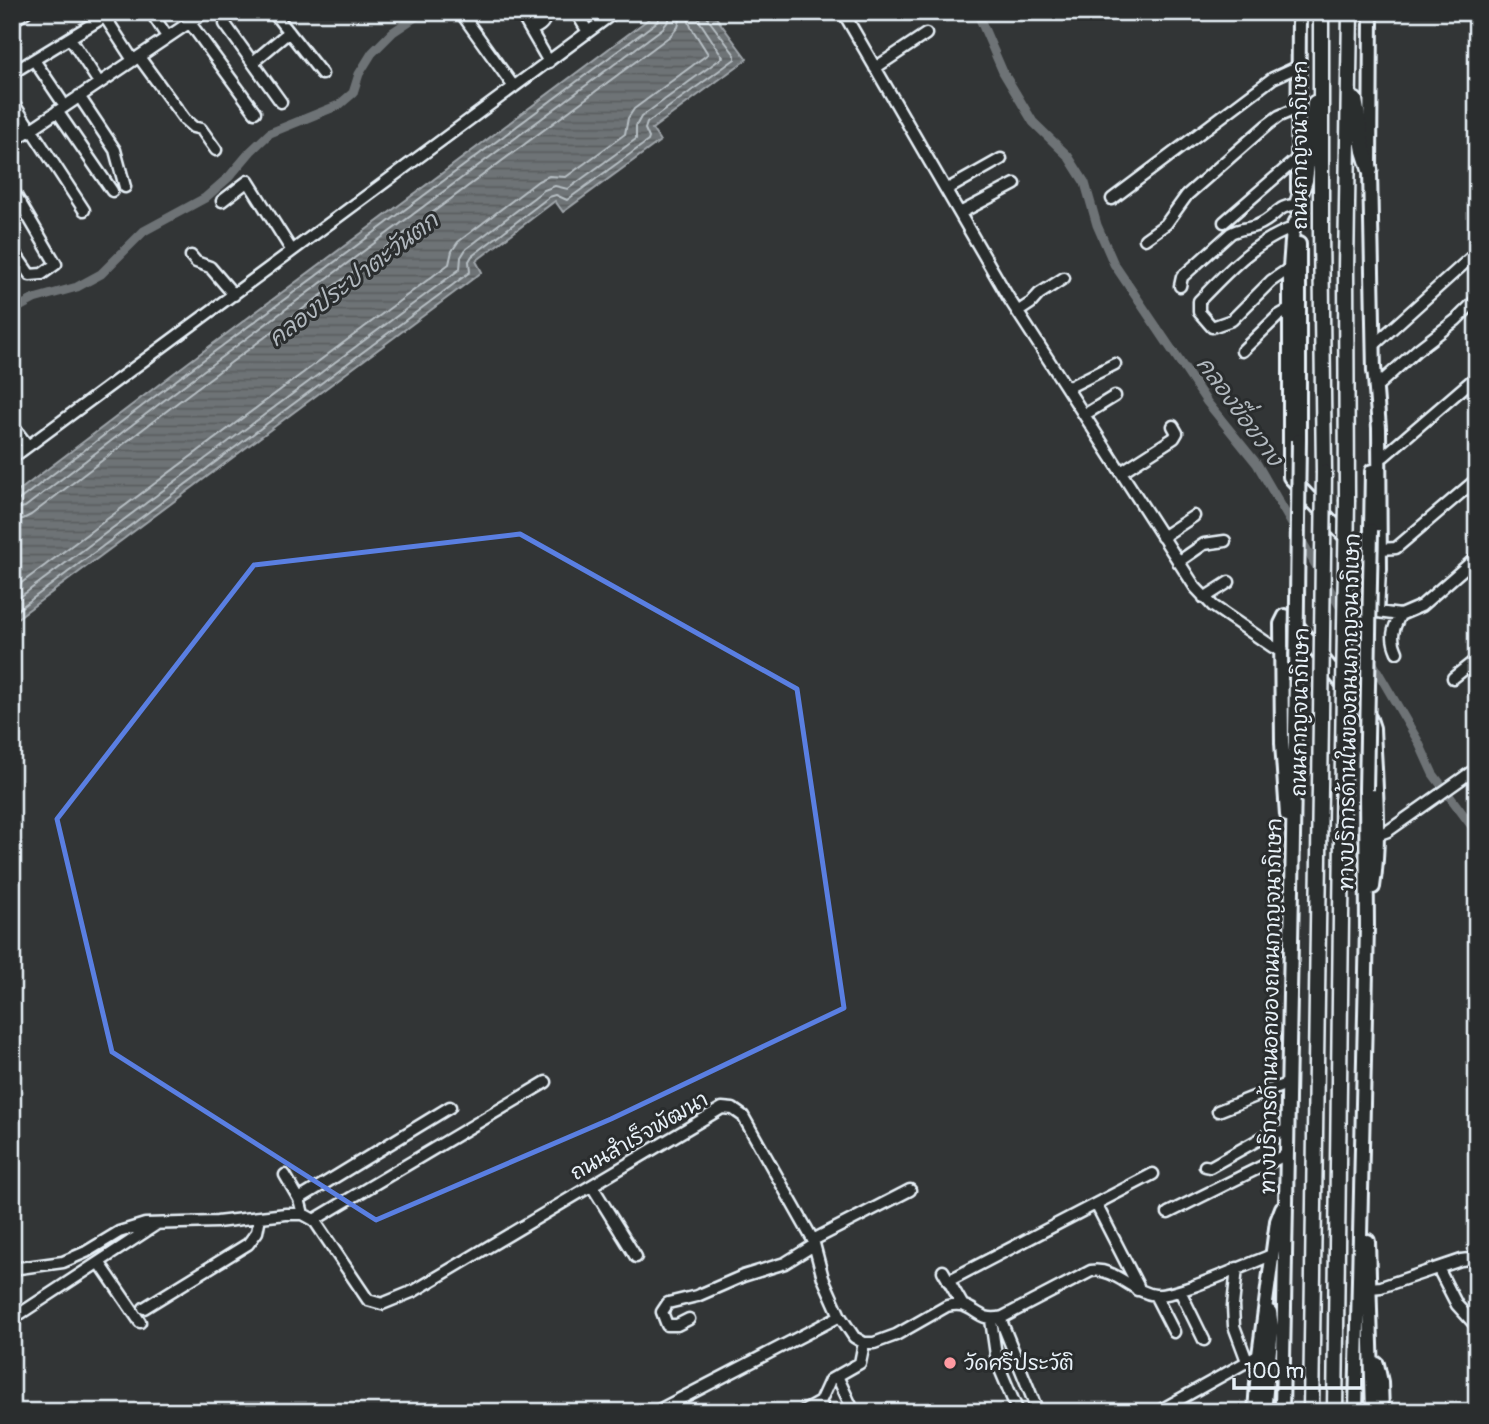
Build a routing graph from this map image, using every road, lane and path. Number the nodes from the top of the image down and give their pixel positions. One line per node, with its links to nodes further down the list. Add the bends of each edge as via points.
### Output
1 (26, 12): 16 (street)
2 (151, 12): 23 (street)
3 (274, 12): 20 (street)
4 (520, 12): 19 (street)
5 (545, 12): 19 (street, via 542,25)
6 (576, 12): 21 (street)
7 (615, 12): 21 (street)
8 (843, 12): 31 (street)
9 (1300, 12): 30 (main road, ทางบริการด้านนอกของถนนกาญจนาภิเษก)
10 (1321, 12): 35 (highway, ถนนกาญจนาภิเษก)
11 (1350, 12): 27 (highway, ถนนกาญจนาภิเษก)
12 (1371, 12): 49 (main road, ทางบริการด้านในของถนนกาญจนาภิเษก)
13 (201, 13): 17 (street)
14 (108, 15): 24 (street); 25 (street)
15 (464, 17): 36 (street)
16 (12, 21)
17 (190, 23): 25 (street); 43 (street)
18 (225, 23): 28 (street)
19 (531, 30): 29 (street)
20 (289, 32): 28 (street); 33 (street)
21 (588, 32): 29 (street)
22 (926, 34): 31 (street)
23 (166, 35)
24 (70, 38): 26 (street); 34 (street)
25 (135, 57): 37 (street); 46 (street, via 185,120 201,129)
26 (34, 60): 32 (street); 38 (street)
27 (1349, 60): 49 (highway); 171 (highway, ถนนกาญจนาภิเษก, bridge)
28 (253, 62): 40 (street)
29 (549, 62): 36 (street)
30 (1299, 66): 41 (main road, ทางบริการด้านนอกของถนนกาญจนาภิเษก); 55 (street, via 1273,78)
31 (875, 68): 53 (street)
32 (12, 73)
33 (323, 74)
34 (96, 78)
35 (1321, 80): 58 (highway); 170 (highway, ถนนกาญจนาภิเษก, bridge, via 1324,472)
36 (514, 87): 66 (street)
37 (79, 96): 42 (street); 51 (street, via 115,150)
38 (61, 100)
39 (12, 101): 44 (street)
40 (281, 102)
41 (1298, 108): 47 (main road, ทางบริการด้านนอกของถนนกาญจนาภิเษก); 64 (street, via 1267,125)
42 (57, 111): 44 (street); 54 (street)
43 (255, 112)
44 (30, 128): 45 (street); 60 (street)
45 (12, 142)
46 (216, 150)
47 (1298, 158): 58 (main road, ทางบริการด้านนอกของถนนกาญจนาภิเษก); 62 (street)
48 (1002, 159): 53 (street)
49 (1370, 170): 76 (main road, ทางบริการด้านในของถนนกาญจนาภิเษก)
50 (1015, 184): 61 (street)
51 (125, 187)
52 (12, 189): 57 (street)
53 (946, 190): 61 (street)
54 (112, 191)
55 (1112, 200)
56 (222, 201): 66 (street, via 248,181)
57 (21, 203): 59 (street); 65 (street, via 56,264 42,274 30,275)
58 (1298, 207): 63 (main road); 71 (street, via 1287,205 1257,226 1231,233 1182,277); 108 (main road, ทางบริการด้านนอกของถนนกาญจนาภิเษก, bridge)
59 (12, 210)
60 (84, 210)
61 (960, 213): 75 (street)
62 (1224, 222)
63 (1293, 228): 69 (main road); 69 (street, via 1246,255 1199,301 1199,312 1212,327 1232,320)
64 (1145, 239)
65 (12, 249)
66 (292, 251): 72 (street)
67 (191, 256): 72 (street, via 210,267)
68 (1475, 257): 76 (street)
69 (1290, 268): 74 (main road)
70 (1064, 278): 75 (street)
71 (1180, 286)
72 (234, 295): 87 (street)
73 (1477, 299): 81 (street)
74 (1290, 309): 77 (street); 98 (main road, via 1290,477)
75 (1019, 311): 82 (street)
76 (1374, 345): 79 (main road, ทางบริการด้านในของถนนกาญจนาภิเษก)
77 (1242, 351)
78 (1115, 364): 82 (street)
79 (1374, 366): 81 (main road); 109 (main road, ทางบริการด้านในของถนนกาญจนาภิเษก, bridge)
80 (1477, 376): 88 (street)
81 (1376, 387): 88 (main road)
82 (1067, 388): 84 (street)
83 (1115, 396): 84 (street)
84 (1084, 415): 90 (street)
85 (12, 425): 87 (street)
86 (1173, 426): 90 (street, via 1174,438)
87 (28, 446): 89 (street)
88 (1379, 457): 95 (main road)
89 (12, 458)
90 (1121, 472): 93 (street)
91 (1477, 479): 95 (street, via 1396,548)
92 (1194, 516): 93 (street)
93 (1163, 537): 97 (street)
94 (1225, 541): 97 (street, via 1204,544)
95 (1381, 549): 98 (main road)
96 (1477, 557): 101 (street, via 1420,606)
97 (1178, 562): 100 (street)
98 (1380, 570): 101 (street, via 1378,612)
99 (1229, 582): 100 (street)
100 (1204, 598): 102 (street)
101 (1400, 615): 103 (street, via 1392,630)
102 (1283, 650): 107 (main road, via 1281,624 1289,617 1370,719); 108 (main road, via 1284,789)
103 (1397, 652)
104 (1477, 659): 105 (street)
105 (1453, 678)
106 (1477, 768): 107 (street)
107 (1377, 835): 109 (main road)
108 (1292, 874): 111 (main road, ทางบริการด้านนอกของถนนกาญจนาภิเษก)
109 (1367, 927): 123 (main road, ทางบริการด้านในของถนนกาญจนาภิเษก)
110 (546, 1082): 128 (street)
111 (1289, 1083): 113 (street); 114 (main road, ทางบริการด้านนอกของถนนกาญจนาภิเษก)
112 (450, 1107): 122 (street)
113 (1218, 1111)
114 (1288, 1130): 115 (main road, ทางบริการด้านนอกของถนนกาญจนาภิเษก); 116 (street, via 1265,1136)
115 (1287, 1154): 121 (main road, ทางบริการด้านนอกของถนนกาญจนาภิเษก); 125 (street)
116 (1205, 1166)
117 (1153, 1174): 124 (street)
118 (285, 1175): 122 (street)
119 (592, 1186): 128 (street, ถนนสำเร็จพัฒนา, via 414,1291 382,1304 368,1300); 130 (street, ถนนสำเร็จพัฒนา, via 722,1108 733,1109 743,1116); 132 (street)
120 (910, 1190): 130 (street)
121 (1286, 1198): 131 (main road); 169 (main road, ทางบริการด้านนอกของถนนกาญจนาภิเษก)
122 (299, 1199): 126 (street)
123 (1361, 1203): 140 (main road); 154 (main road, ทางบริการด้านในของถนนกาญจนาภิเษก)
124 (1096, 1204): 139 (street); 141 (street)
125 (1168, 1213)
126 (303, 1214): 127 (street); 128 (street, ถนนสำเร็จพัฒนา)
127 (260, 1217): 129 (street); 146 (street, via 248,1244)
128 (314, 1220)
129 (157, 1223): 134 (street); 137 (street, via 119,1232 63,1262)
130 (814, 1242): 147 (street, ถนนสำเร็จพัฒนา); 149 (street, via 785,1263 674,1301 662,1312 667,1325)
131 (1272, 1255): 135 (street); 143 (main road)
132 (636, 1256)
133 (1477, 1258): 136 (street)
134 (99, 1262): 148 (street); 151 (street)
135 (1237, 1268): 142 (street); 158 (street, via 1234,1326)
136 (1438, 1268): 140 (street); 152 (street, via 1457,1304)
137 (12, 1269)
138 (943, 1271): 139 (street)
139 (948, 1281): 145 (street)
140 (1370, 1288): 154 (main road)
141 (1137, 1290): 144 (street); 150 (street, via 1110,1273 1091,1271)
142 (1180, 1291): 144 (street); 155 (street)
143 (1268, 1294): 157 (main road); 168 (main road, via 1272,1328)
144 (1155, 1295): 153 (street)
145 (962, 1304): 150 (street, via 984,1318); 156 (street, via 947,1306 896,1335)
146 (144, 1308)
147 (839, 1316): 156 (street, ถนนสำเร็จพัฒนา); 161 (street)
148 (12, 1319)
149 (688, 1319)
150 (996, 1319): 164 (street, via 997,1362); 165 (street)
151 (140, 1322)
152 (1477, 1327)
153 (1174, 1332)
154 (1364, 1334): 172 (main road, ทางบริการด้านในของถนนกาญจนาภิเษก); 173 (main road); 174 (main road, via 1381,1382)
155 (1204, 1339)
156 (864, 1343): 159 (street, via 860,1363)
157 (1259, 1355): 158 (street); 167 (main road)
158 (1247, 1361): 166 (street)
159 (837, 1376): 160 (street, via 831,1380); 163 (street)
160 (822, 1407): 162 (street)
161 (655, 1412)
162 (802, 1412)
163 (854, 1412)
164 (1018, 1412)
165 (1038, 1412)
166 (1157, 1412)
167 (1255, 1412)
168 (1264, 1412)
169 (1282, 1412)
170 (1311, 1412)
171 (1335, 1412)
172 (1356, 1412)
173 (1373, 1412)
174 (1381, 1412)

